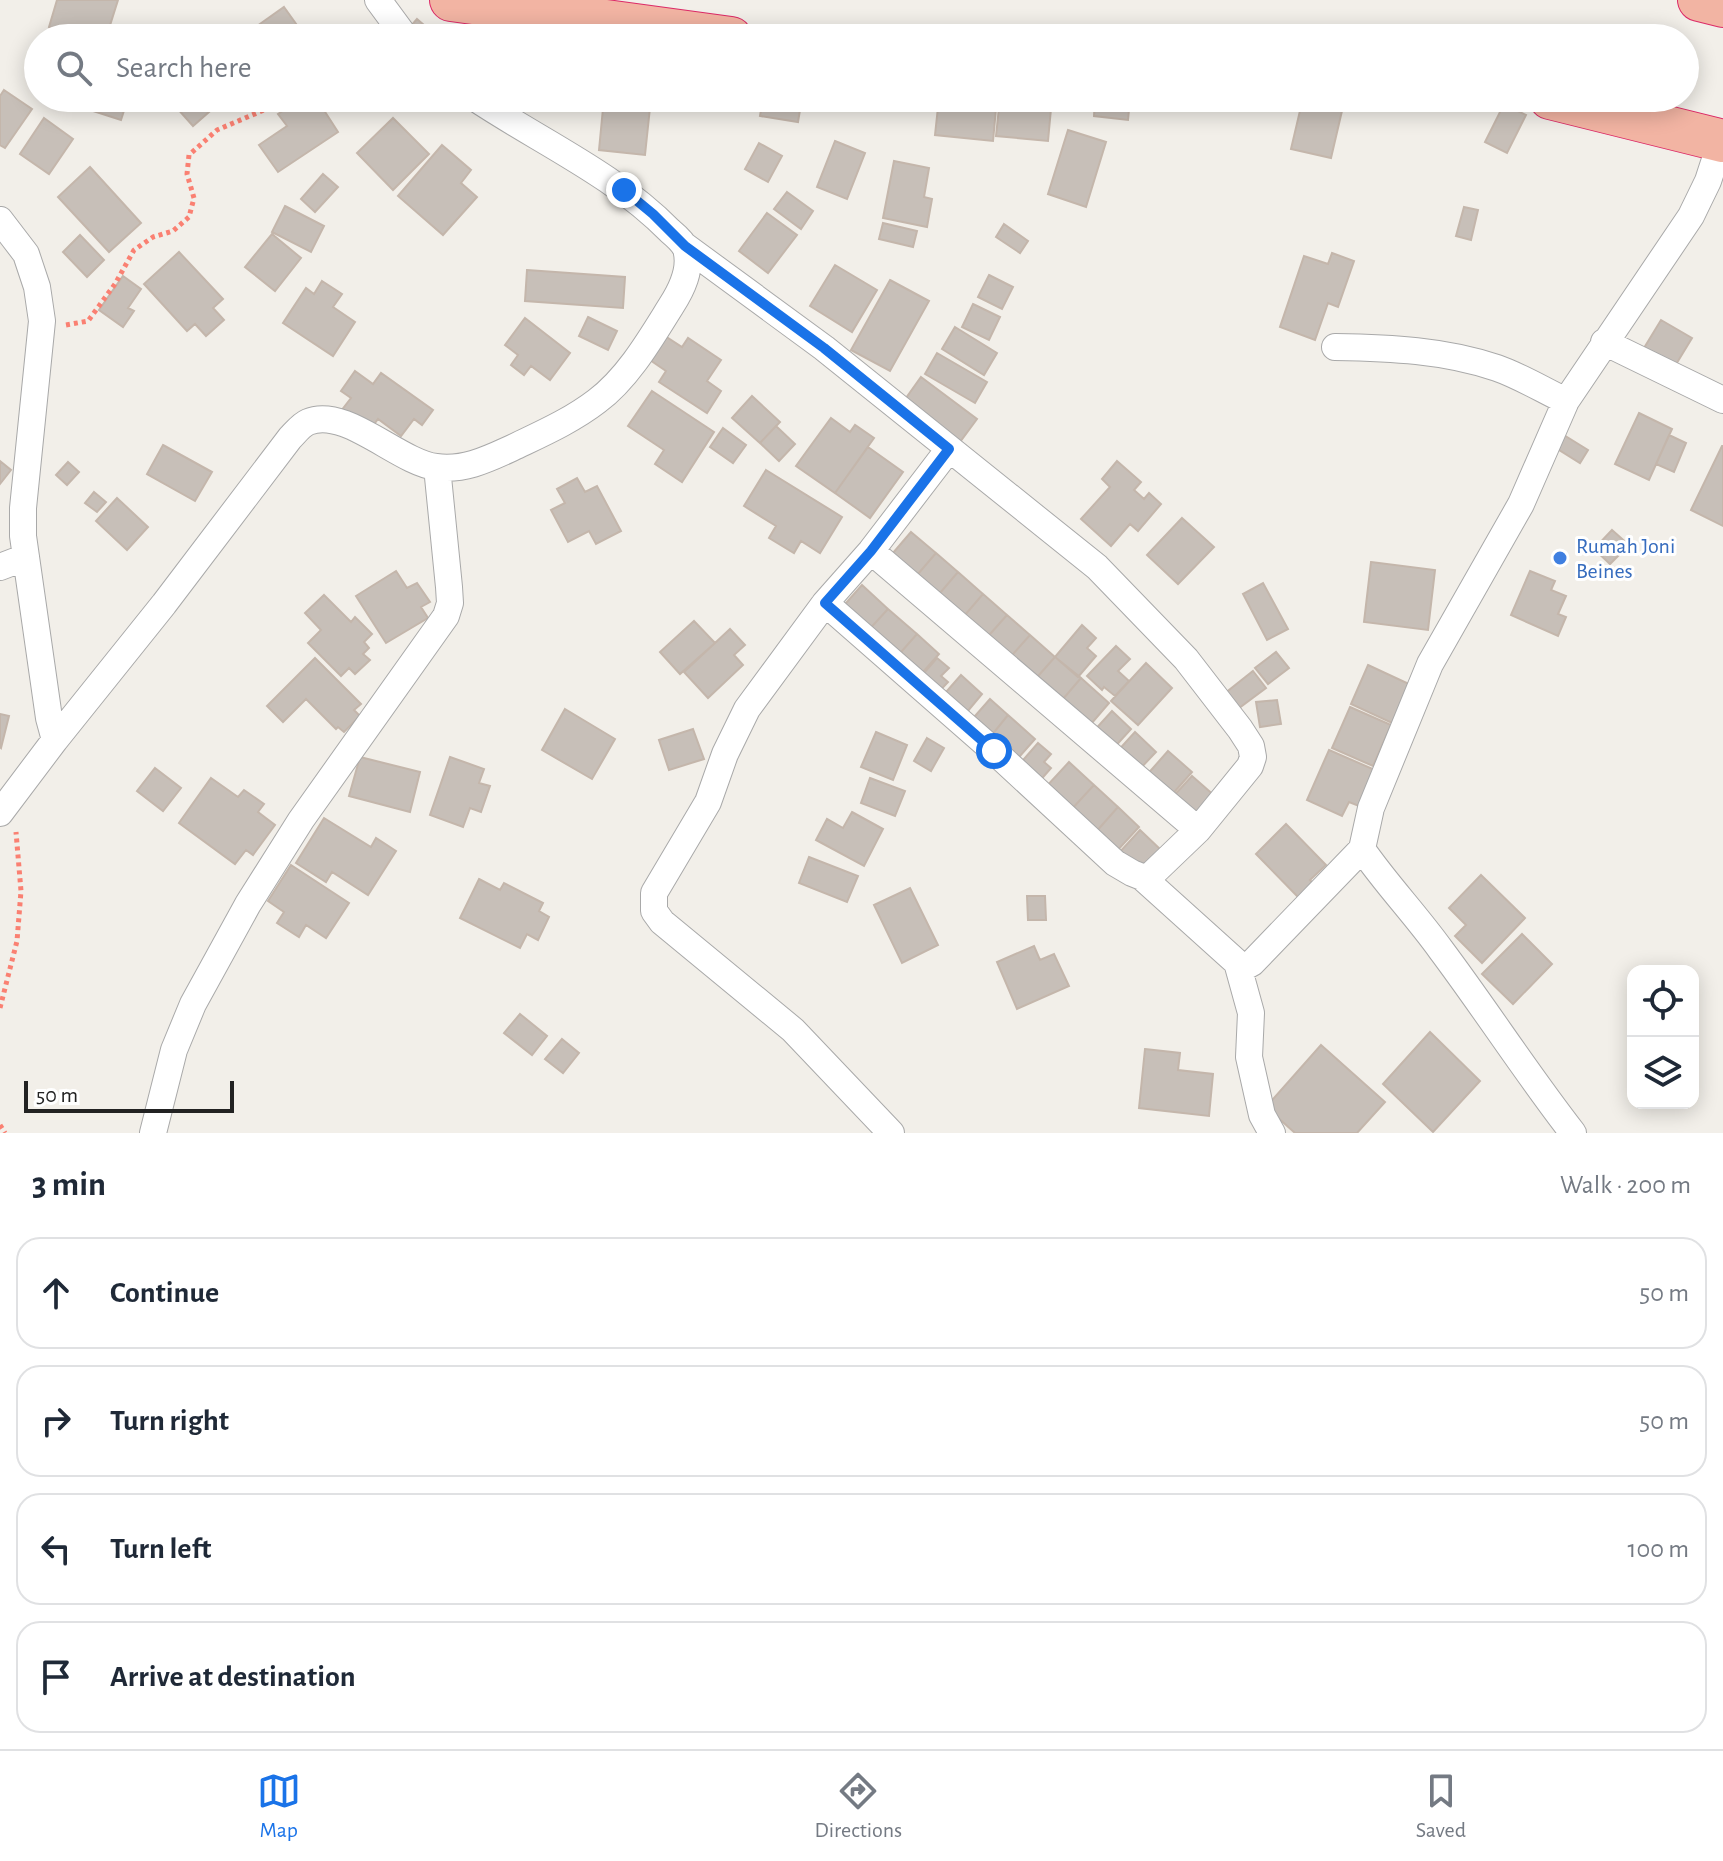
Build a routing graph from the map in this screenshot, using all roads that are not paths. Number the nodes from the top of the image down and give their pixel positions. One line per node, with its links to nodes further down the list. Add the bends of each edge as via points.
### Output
1 (378, 0): 3 (street)
2 (451, 0): 4 (highway)
3 (396, 24)
4 (628, 24)
5 (498, 112): 9 (street, via 624,190)
6 (1606, 112): 7 (highway)
7 (1722, 141): 10 (street, via 1691,216)
8 (0, 220): 17 (street, via 26,254 42,321 23,496)
9 (685, 246): 14 (street); 15 (street, via 688,264 680,292 598,401 484,461)
10 (1604, 342): 12 (street); 13 (street)
11 (1335, 347): 13 (street, via 1400,348 1454,357 1499,369)
12 (1723, 400)
13 (1566, 401): 23 (street, via 1521,504 1430,664 1371,808)
14 (949, 449): 16 (street); 22 (street, via 1097,567 1186,659 1251,746 1250,766)
15 (437, 467): 20 (street, via 413,461 339,422 319,419 303,424); 27 (street, via 450,603 446,616 248,904 178,1038)
16 (871, 551): 19 (street); 22 (street)
17 (26, 557): 18 (street); 20 (street)
18 (0, 567)
19 (825, 603): 24 (street, via 1115,863); 28 (street, via 747,709 704,810 658,882 653,906 679,938 793,1030)
20 (55, 740): 21 (street)
21 (7, 804)
22 (1198, 830): 24 (street, via 1157,872)
23 (1362, 849): 25 (street, via 1248,967); 29 (street, via 1417,916)
24 (1142, 877): 25 (street)
25 (1238, 966): 26 (street, via 1251,1013 1249,1057)
26 (1268, 1129)
27 (153, 1133)
28 (891, 1133)
29 (1573, 1133)

